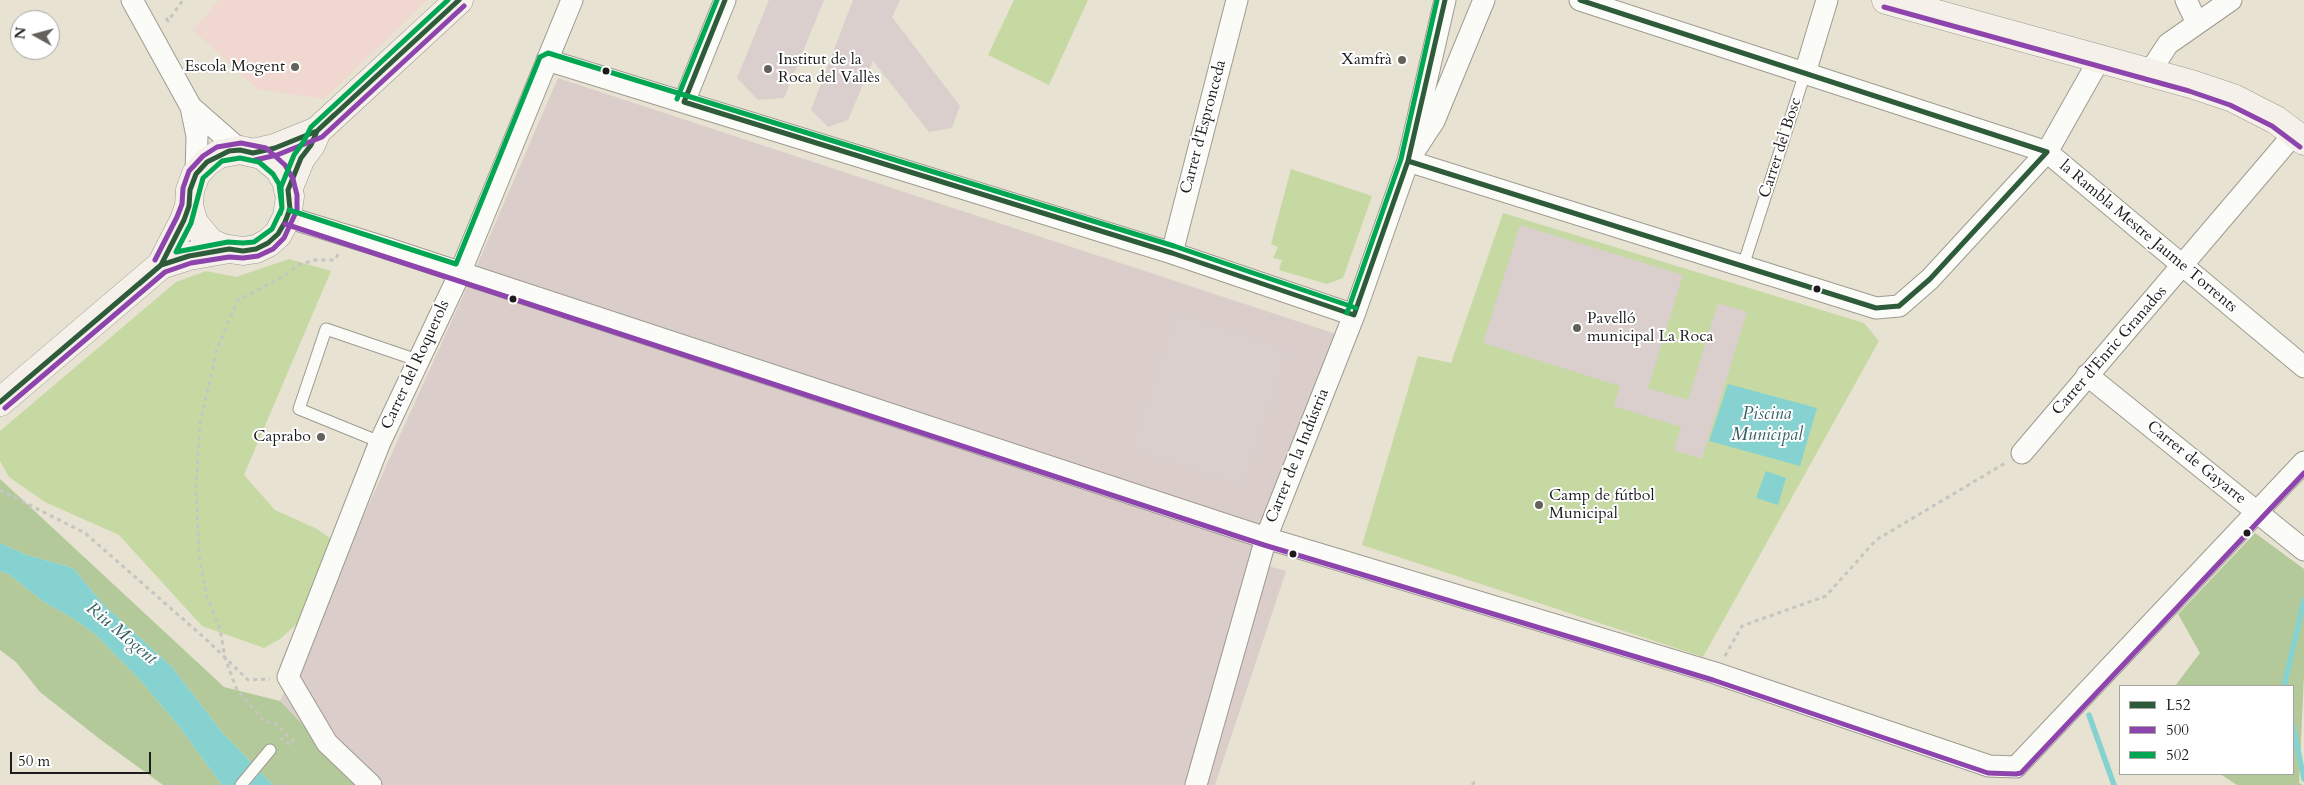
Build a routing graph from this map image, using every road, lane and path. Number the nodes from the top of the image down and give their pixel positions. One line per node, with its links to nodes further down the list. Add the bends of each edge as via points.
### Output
1 (132, 0): 21 (street)
2 (183, 0): 14 (path, via 168,21)
3 (459, 0): 22 (street)
4 (572, 0): 16 (street, Carrer del Roquerols)
5 (725, 0): 20 (street)
6 (1237, 0): 33 (street, Carrer d'Espronceda)
7 (1445, 0): 26 (street, Carrer de la Indústria)
8 (1484, 0): 26 (street, Carrer de la Indústria, via 1434,121)
9 (1580, 0): 18 (street, la Rambla Mestre Jaume Torrents)
10 (1827, 0): 18 (street, Carrer del Bosc)
11 (1886, 0): 17 (street)
12 (2186, 0): 15 (street)
13 (2231, 0): 15 (street)
14 (164, 14)
15 (2197, 23): 19 (street, via 2168,44)
16 (547, 60): 20 (street); 37 (street, Carrer del Roquerols)
17 (2099, 60): 19 (street); 25 (street)
18 (1805, 73): 25 (street, la Rambla Mestre Jaume Torrents); 35 (lane, Carrer del Bosc)
19 (2149, 73): 23 (street, via 2233,98 2276,120)
20 (684, 102): 33 (street)
21 (191, 107): 24 (street); 27 (street, via 198,136)
22 (317, 131): 24 (street, via 275,148); 28 (street)
23 (2299, 137): 36 (street, Carrer d'Enric Granados)
24 (246, 151): 27 (street, via 218,154); 28 (street, via 262,155 279,169)
25 (2047, 152): 35 (street, via 1930,279 1899,306 1876,308); 36 (street, la Rambla Mestre Jaume Torrents)
26 (1408, 161): 35 (street); 38 (street, Carrer de la Indústria)
27 (196, 174): 29 (street)
28 (288, 190): 30 (street, via 290,209)
29 (189, 206): 32 (street, via 202,235); 34 (street)
30 (287, 217): 31 (street); 32 (street, via 278,234 268,243 243,251)
31 (345, 235): 37 (street); 50 (path, via 335,260 314,260 299,265 237,301 216,352 200,424 196,486 199,555 206,594 220,630)
32 (229, 249): 34 (street)
33 (1172, 253): 38 (street)
34 (161, 265): 42 (street)
35 (1743, 266)
36 (2183, 266): 40 (street, la Rambla Mestre Jaume Torrents); 41 (street, Carrer d'Enric Granados)
37 (460, 273): 39 (street, Carrer del Roquerols); 48 (street)
38 (1354, 315): 48 (street, Carrer de la Indústria)
39 (420, 360): 43 (street, Carrer del Roquerols); 43 (lane, via 326,329 299,409)
40 (2304, 367)
41 (2088, 376): 44 (street, Carrer d'Enric Granados); 47 (street, Carrer de Gayarre)
42 (0, 402)
43 (380, 442): 52 (street, Carrer del Roquerols)
44 (2022, 453): 51 (path, via 1876,540 1826,596 1742,626)
45 (2304, 462): 47 (street)
46 (0, 490): 50 (path, via 85,533)
47 (2257, 512): 49 (street, Carrer de Gayarre); 51 (street, via 2016,767 1989,766)
48 (1266, 538): 51 (street); 57 (street, Carrer de la Indústria)
49 (2304, 550)
50 (225, 658): 52 (path, via 248,680); 53 (path, via 238,690 265,722 274,722 293,741 292,745 280,738)
51 (1715, 673)
52 (288, 677): 56 (street, via 327,743)
53 (270, 750): 55 (lane)
54 (1476, 780): 58 (path)
55 (241, 785)
56 (372, 785)
57 (1196, 785)
58 (1472, 785)

